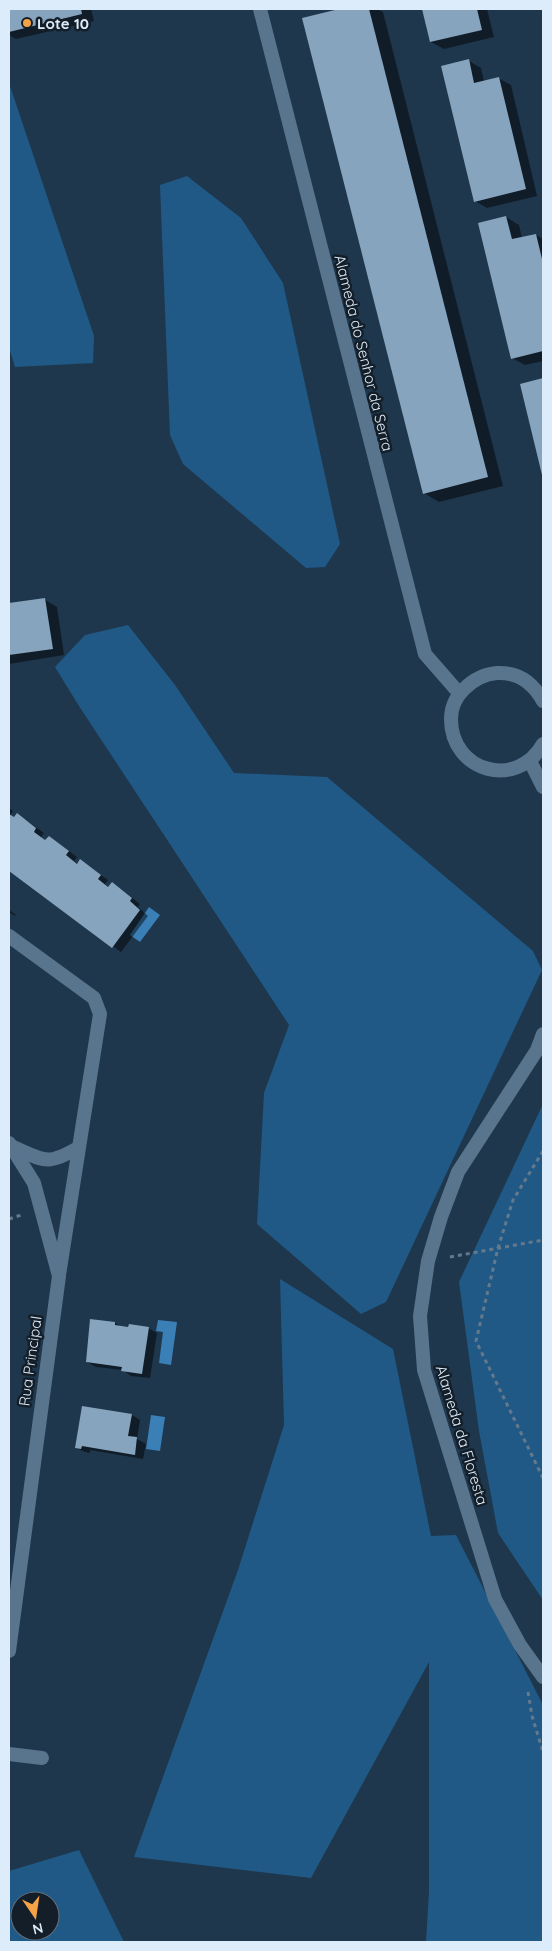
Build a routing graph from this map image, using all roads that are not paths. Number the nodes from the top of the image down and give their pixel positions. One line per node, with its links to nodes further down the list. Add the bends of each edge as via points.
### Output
1 (260, 9): 2 (street, Alameda do Senhor da Serra, via 425,654)
2 (459, 693): 3 (street, via 472,681 488,674 506,673 524,678); 5 (street, via 451,711 451,732 459,750 473,764 492,771 512,770)
3 (543, 701)
4 (543, 744): 5 (street)
5 (530, 761): 6 (street)
6 (543, 787)
7 (9, 936): 10 (street, via 94,998 100,1014)
8 (543, 1034): 13 (street, Alameda da Floresta, via 537,1050 458,1172 440,1217 428,1261 420,1316 424,1370 495,1598 520,1645)
9 (11, 1145): 10 (street, via 42,1160 57,1160); 11 (street, Rua Principal, via 34,1183)
10 (78, 1148): 11 (street)
11 (59, 1276): 12 (street, Rua Principal)
12 (9, 1651)
13 (543, 1678)
14 (9, 1754): 15 (street)
15 (42, 1758)

